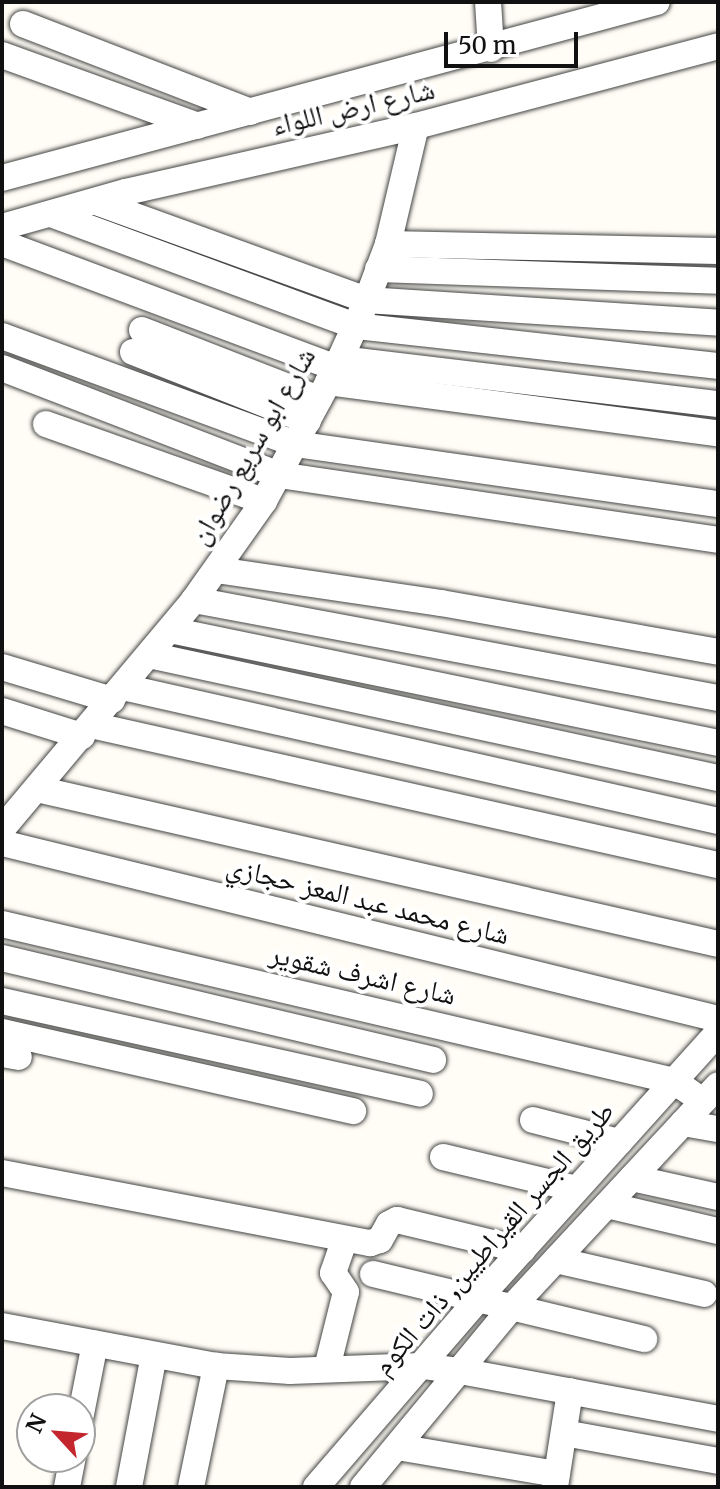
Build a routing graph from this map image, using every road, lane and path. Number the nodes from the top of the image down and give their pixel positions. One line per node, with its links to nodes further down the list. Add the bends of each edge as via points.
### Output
1 (488, 2): 6 (street)
2 (657, 2): 3 (street)
3 (586, 12): 6 (street)
4 (23, 24): 8 (street)
5 (718, 46): 10 (street, شارع ارض اللواء)
6 (491, 49): 8 (street)
7 (2, 55): 9 (street)
8 (251, 112): 9 (street)
9 (198, 126): 11 (street)
10 (416, 126): 12 (street, شارع ارض اللواء); 16 (street, شارع ابو سريع رضوان)
11 (2, 178)
12 (96, 202): 13 (street, شارع ارض اللواء); 21 (street)
13 (51, 214): 14 (street, شارع ارض اللواء); 23 (street)
14 (2, 227)
15 (2, 243): 20 (street)
16 (388, 244): 17 (street); 18 (street, شارع ابو سريع رضوان)
17 (718, 251)
18 (378, 269): 19 (street); 21 (street, شارع ابو سريع رضوان)
19 (718, 281)
20 (155, 300): 25 (street); 29 (street)
21 (367, 300): 22 (street); 23 (street, شارع ابو سريع رضوان)
22 (718, 323)
23 (356, 326): 26 (street); 29 (street, شارع ابو سريع رضوان)
24 (2, 336): 28 (street)
25 (138, 341): 28 (street); 29 (street)
26 (718, 366)
27 (2, 368): 34 (street)
28 (122, 380): 33 (street)
29 (326, 386): 30 (street); 32 (street); 33 (street, شارع ابو سريع رضوان)
30 (718, 404)
31 (46, 424): 35 (street)
32 (718, 433)
33 (295, 444): 34 (street, شارع ابو سريع رضوان); 36 (street)
34 (279, 475): 35 (street, شارع ابو سريع رضوان); 37 (street)
35 (264, 501): 38 (street, شارع ابو سريع رضوان)
36 (718, 504)
37 (718, 540)
38 (217, 570): 39 (street, شارع ابو سريع رضوان); 41 (street)
39 (194, 600): 40 (street, شارع ابو سريع رضوان); 45 (street)
40 (170, 630): 42 (street, شارع ابو سريع رضوان); 48 (street)
41 (718, 652)
42 (149, 655): 44 (street, شارع ابو سريع رضوان); 49 (street)
43 (2, 667): 44 (street)
44 (118, 694): 47 (street, شارع ابو سريع رضوان); 52 (street)
45 (718, 698)
46 (2, 711): 47 (street)
47 (86, 730): 50 (street, شارع ابو سريع رضوان); 54 (street)
48 (718, 743)
49 (718, 778)
50 (37, 789): 51 (street, شارع ابو سريع رضوان); 56 (street)
51 (7, 815)
52 (718, 821)
53 (2, 843): 59 (street, شارع محمد عبد المعز حجازي)
54 (718, 865)
55 (2, 924): 63 (street, شارع اشرف شقوير)
56 (718, 944)
57 (2, 958): 62 (street)
58 (2, 1001): 65 (street)
59 (718, 1019)
60 (2, 1032): 66 (street)
61 (718, 1032): 63 (street, طريق الجسر القيراطيين, ذات الكوم)
62 (433, 1060)
63 (674, 1081): 64 (street, شارع اشرف شقوير); 70 (street, طريق الجسر القيراطيين, ذات الكوم)
64 (711, 1093): 68 (street)
65 (420, 1094)
66 (353, 1111)
67 (533, 1120): 70 (street)
68 (683, 1123): 69 (street); 73 (street)
69 (718, 1129)
70 (619, 1142): 74 (street, طريق الجسر القيراطيين, ذات الكوم)
71 (443, 1157): 74 (street)
72 (2, 1173): 78 (street)
73 (632, 1178): 75 (street); 76 (street)
74 (576, 1189): 79 (street, طريق الجسر القيراطيين, ذات الكوم)
75 (718, 1197)
76 (607, 1205): 77 (street); 80 (street)
77 (718, 1231)
78 (345, 1239): 79 (street, via 376,1243 397,1220); 91 (street, via 333,1273 346,1292)
79 (522, 1250): 83 (street, طريق الجسر القيراطيين, ذات الكوم)
80 (556, 1260): 82 (street); 84 (street)
81 (373, 1274): 83 (street)
82 (704, 1294)
83 (478, 1299): 84 (street); 90 (street, طريق الجسر القيراطيين, ذات الكوم)
84 (511, 1308): 86 (street); 92 (street)
85 (3, 1334): 87 (street)
86 (644, 1339)
87 (95, 1343): 88 (street); 94 (street)
88 (154, 1355): 89 (street); 101 (street)
89 (216, 1366): 91 (street); 102 (street)
90 (423, 1366): 91 (street); 92 (street); 103 (street, طريق الجسر القيراطيين, ذات الكوم)
91 (327, 1368)
92 (460, 1371): 93 (street); 97 (street)
93 (570, 1391): 95 (street); 96 (street)
94 (85, 1393)
95 (718, 1419)
96 (564, 1433): 98 (street); 99 (street)
97 (397, 1447): 99 (street); 100 (street)
98 (718, 1461)
99 (556, 1480)
100 (367, 1485)
101 (129, 1487)
102 (191, 1487)
103 (316, 1487)

